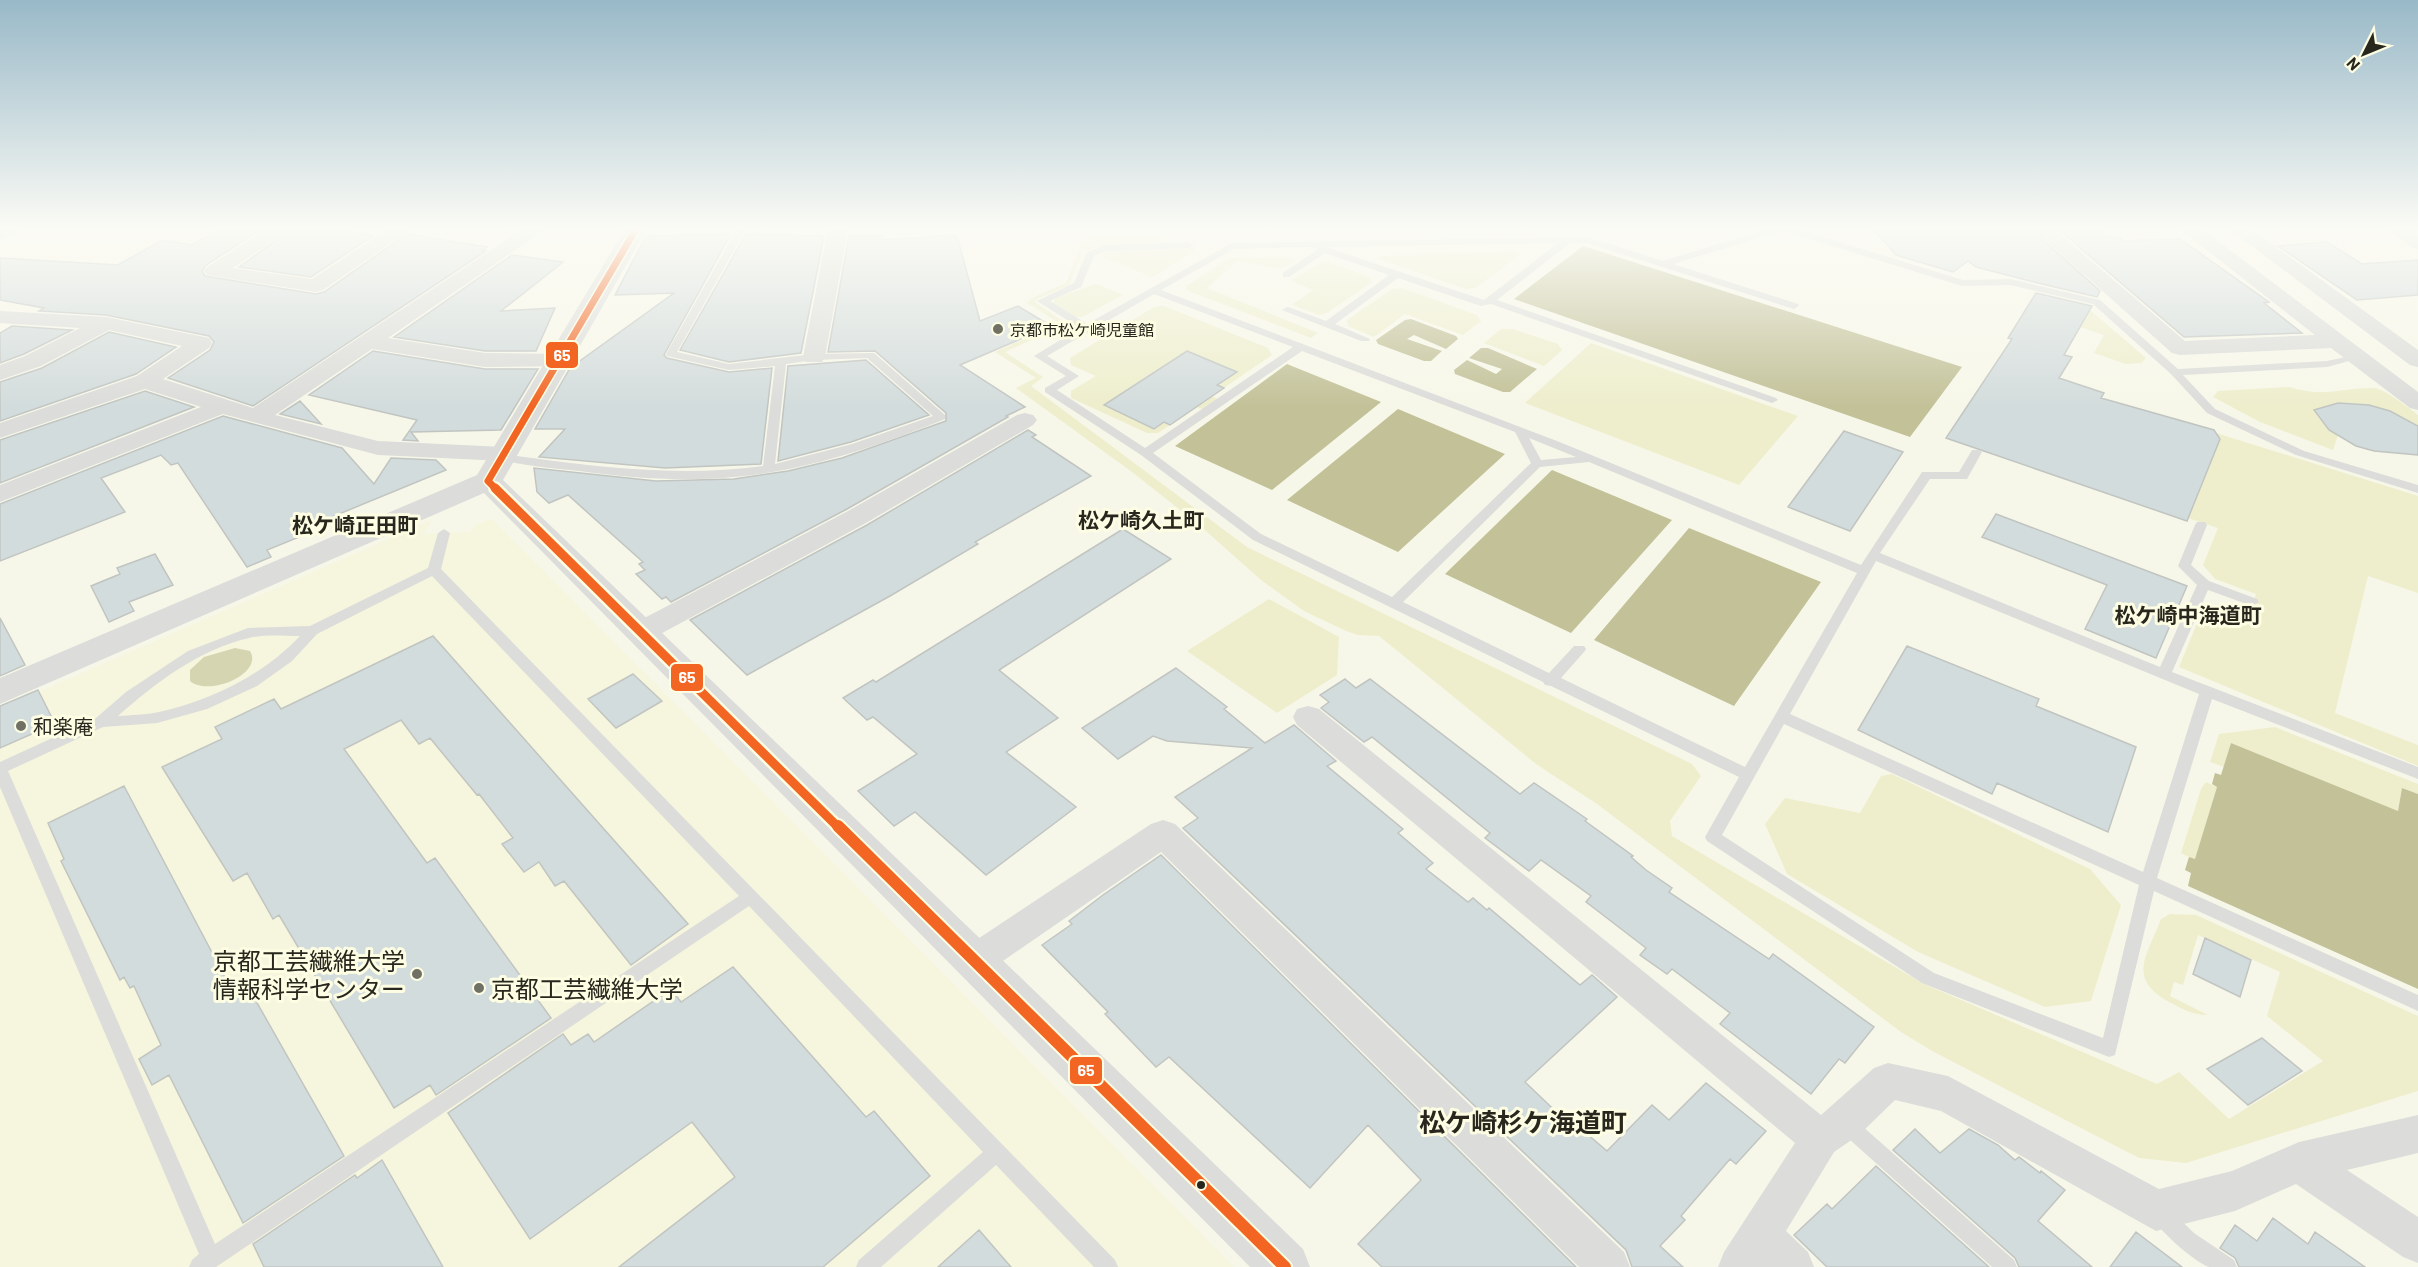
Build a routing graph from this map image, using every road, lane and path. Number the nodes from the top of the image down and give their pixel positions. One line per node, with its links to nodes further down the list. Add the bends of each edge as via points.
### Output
1 (449, 288): 25 (street)
2 (602, 288): 30 (street)
3 (708, 288): 31 (lane, via 671,354 729,367)
4 (827, 288): 28 (street)
5 (1071, 288): 22 (lane, via 1042,301)
6 (1159, 288): 15 (lane)
7 (1378, 288): 21 (lane)
8 (1438, 288): 16 (lane, via 1485,304)
9 (1505, 288): 16 (lane)
10 (1738, 288): 17 (lane)
11 (2036, 288): 32 (lane, via 2096,302)
12 (2111, 288): 24 (street, via 2180,348)
13 (2267, 288): 24 (street)
14 (2319, 288): 29 (street)
15 (1154, 291): 22 (lane); 26 (lane)
16 (1489, 300): 35 (lane)
17 (1794, 306)
18 (1287, 310): 21 (lane)
19 (0, 316): 20 (street)
20 (106, 322): 33 (street, via 33,362); 34 (street, via 201,343)
21 (1327, 325): 23 (lane)
22 (1088, 329): 43 (lane, via 1039,356 1074,376 1049,390)
23 (1365, 339)
24 (2336, 341): 27 (street)
25 (368, 342): 30 (street, via 485,360); 38 (street)
26 (1299, 348): 41 (lane); 43 (lane)
27 (2356, 356): 32 (lane, via 2327,364); 36 (street)
28 (814, 357): 31 (lane); 47 (lane, via 870,355 941,417 903,433)
29 (2418, 360)
30 (561, 361): 45 (street)
31 (781, 362): 47 (lane)
32 (2175, 372): 48 (lane, via 2211,411 2300,453)
33 (0, 374)
34 (145, 381): 37 (street); 40 (street)
35 (1772, 400)
36 (2418, 402)
37 (223, 406): 38 (street); 49 (street)
38 (256, 417): 45 (street, via 378,448)
39 (1025, 420): 59 (street, via 857,518)
40 (0, 431)
41 (1520, 431): 44 (lane); 46 (lane)
42 (1976, 452): 52 (lane, via 1963,476 1926,475)
43 (1145, 453): 57 (lane, via 1257,537)
44 (1591, 459): 46 (lane); 54 (lane)
45 (498, 464): 47 (lane, via 681,477); 59 (street); 63 (street)
46 (1537, 464): 57 (lane)
47 (769, 469)
48 (2418, 489)
49 (0, 494)
50 (2200, 525): 55 (lane, via 2184,566)
51 (444, 533): 53 (lane)
52 (1873, 555): 54 (lane); 61 (lane)
53 (434, 570): 58 (lane); 72 (lane)
54 (1864, 572): 65 (lane)
55 (2204, 584): 56 (lane); 61 (lane)
56 (2252, 602)
57 (1394, 603): 62 (lane)
58 (312, 631): 67 (lane, via 279,664 252,682 202,705 157,718); 67 (lane, via 248,633 200,651 131,696)
59 (643, 631): 73 (street)
60 (1579, 649): 62 (lane)
61 (2164, 674): 64 (lane)
62 (1550, 681): 70 (lane)
63 (0, 692)
64 (2207, 692): 69 (lane); 71 (lane)
65 (1780, 716): 70 (lane); 71 (lane)
66 (1308, 717): 75 (street)
67 (101, 722): 68 (lane)
68 (0, 769): 82 (lane)
69 (2418, 773)
70 (1746, 774): 71 (lane, via 1713,837 1928,978 2109,1049)
71 (2148, 880): 74 (lane)
72 (750, 897): 77 (lane); 82 (lane)
73 (974, 962): 85 (street); 86 (street, via 1163,833)
74 (2418, 1002)
75 (1833, 1131): 79 (street, via 1888,1081 1948,1094); 81 (street); 88 (lane)
76 (2418, 1134): 78 (street)
77 (997, 1152): 83 (lane); 84 (lane)
78 (2299, 1162): 79 (street, via 2235,1191); 80 (street)
79 (2156, 1210): 89 (lane, via 2187,1240)
80 (2418, 1242)
81 (1750, 1252): 87 (street)
82 (205, 1263)
83 (866, 1267)
84 (1108, 1267)
85 (1285, 1267)
86 (1609, 1267)
87 (1793, 1267)
88 (2007, 1267)
89 (2227, 1267)

